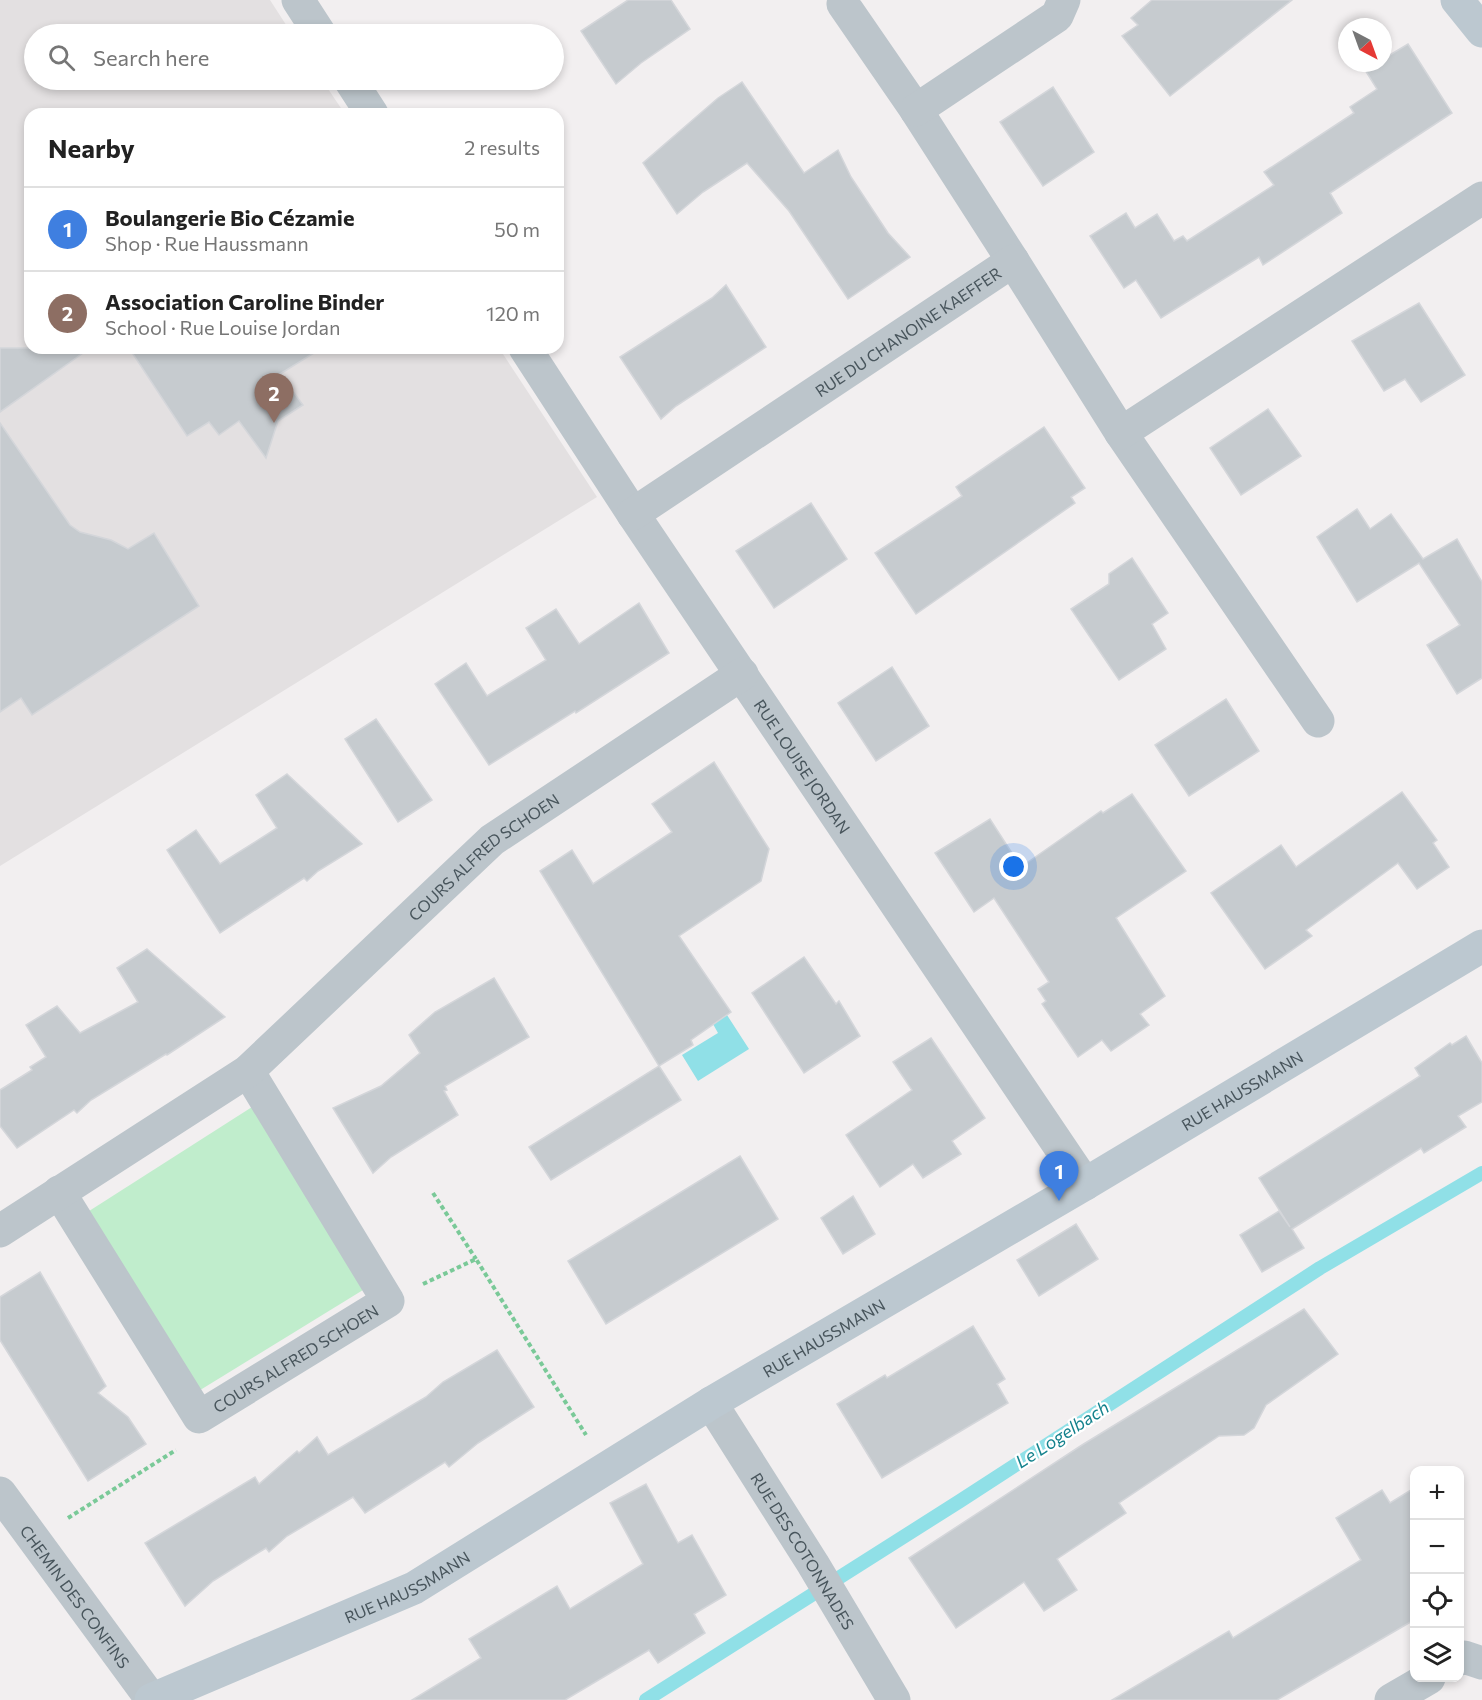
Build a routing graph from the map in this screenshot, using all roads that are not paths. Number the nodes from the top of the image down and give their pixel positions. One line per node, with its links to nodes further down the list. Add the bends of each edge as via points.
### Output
1 (298, 0): 5 (street)
2 (844, 0): 9 (street, via 843,4)
3 (1064, 0): 9 (street, via 1057,16)
4 (1457, 0): 6 (street)
5 (314, 24)
6 (1482, 31)
7 (356, 90): 8 (street)
8 (368, 108)
9 (916, 110): 11 (street)
10 (1482, 198): 13 (street)
11 (1013, 261): 13 (street, RUE DU CHANOINE KAEFFER); 14 (street, RUE DU CHANOINE KAEFFER)
12 (529, 354): 14 (street, RUE LOUISE JORDAN)
13 (1121, 432): 16 (street, RUE DU CHANOINE KAEFFER)
14 (633, 514): 15 (street, RUE LOUISE JORDAN)
15 (742, 674): 18 (street, COURS ALFRED SCHOEN, via 492,840); 19 (street, RUE LOUISE JORDAN)
16 (1318, 721)
17 (1482, 946): 19 (street, RUE HAUSSMANN)
18 (248, 1071): 20 (street, COURS ALFRED SCHOEN); 20 (street, COURS ALFRED SCHOEN, via 388,1301 199,1417)
19 (1085, 1184): 22 (street, RUE HAUSSMANN)
20 (59, 1192): 21 (street, COURS ALFRED SCHOEN)
21 (0, 1231)
22 (711, 1403): 27 (street, RUE HAUSSMANN, via 414,1588); 28 (street, RUE DES COTONNADES)
23 (0, 1493): 27 (street, CHEMIN DES CONFINS)
24 (1464, 1657): 25 (street)
25 (1482, 1663)
26 (1421, 1682): 29 (street)
27 (151, 1700)
28 (894, 1700)
29 (1390, 1700)

